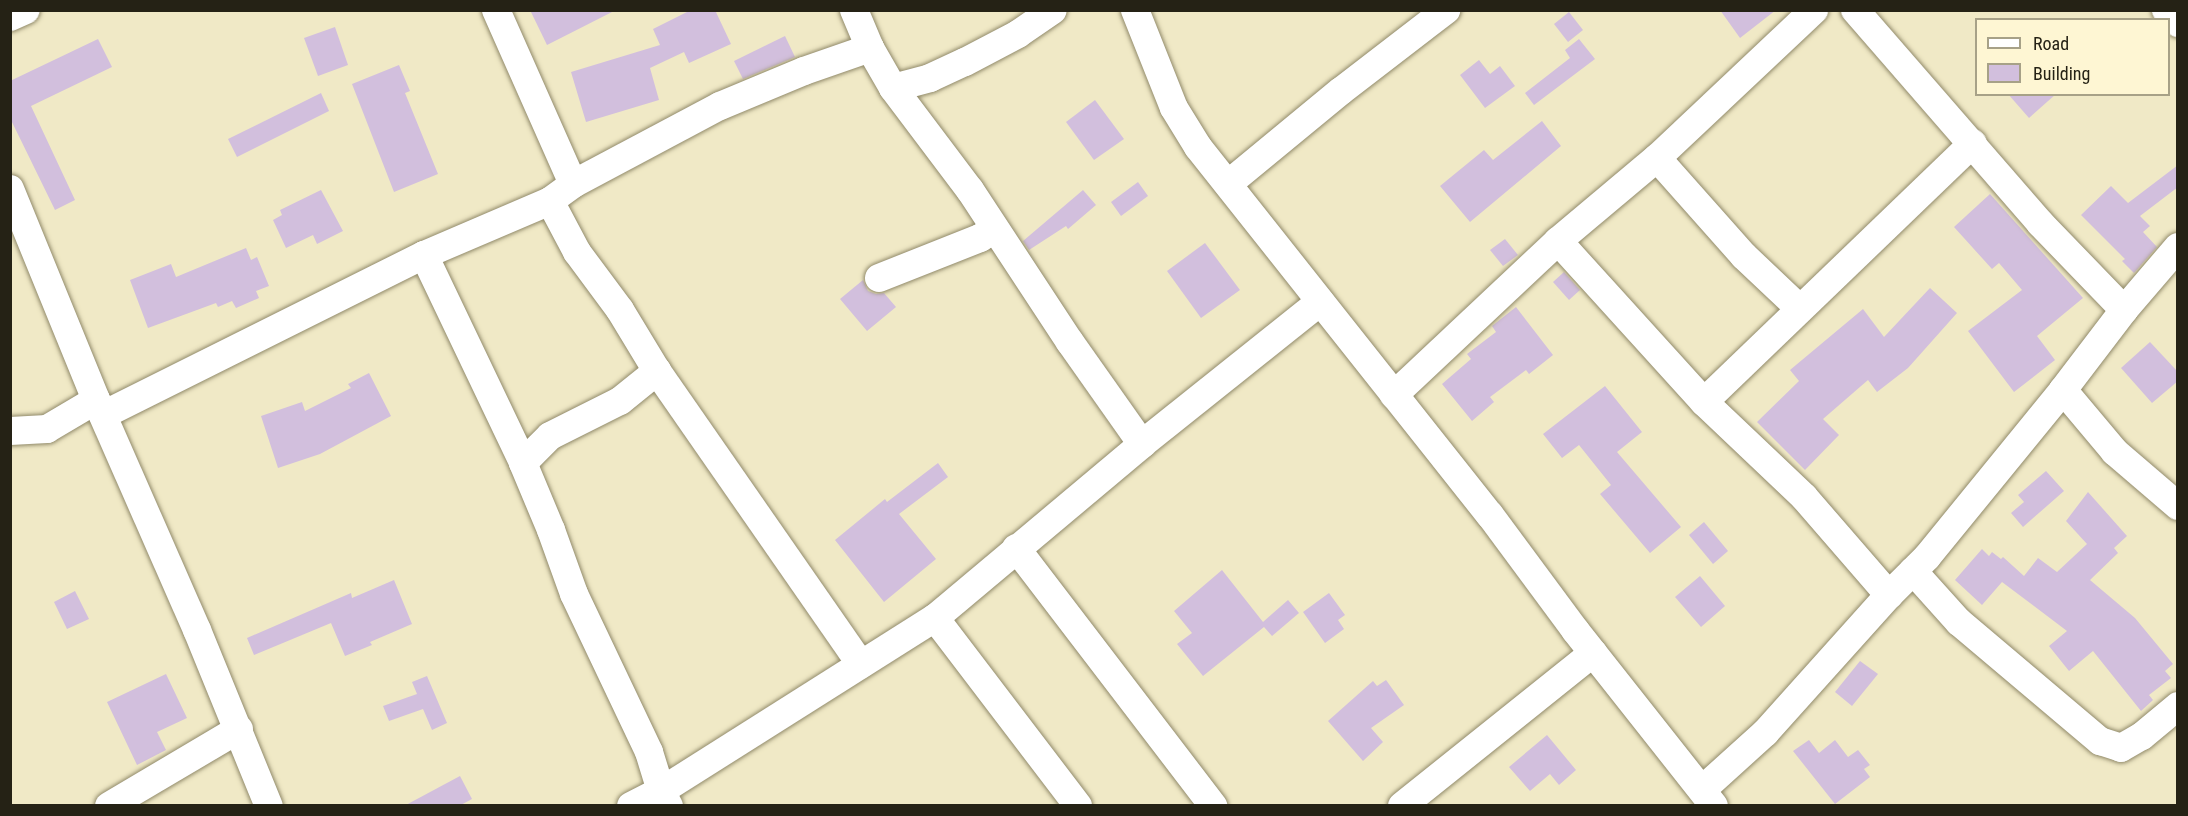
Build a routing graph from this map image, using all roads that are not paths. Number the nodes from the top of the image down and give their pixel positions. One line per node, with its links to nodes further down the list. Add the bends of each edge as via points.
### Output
1 (26, 10): 10 (street)
2 (496, 10): 16 (street)
3 (854, 10): 12 (street)
4 (1053, 10): 13 (street, via 965,62 930,78)
5 (1135, 10): 17 (street, via 1174,108 1198,147)
6 (1446, 10): 17 (street)
7 (1814, 10): 15 (street)
8 (1855, 10): 14 (street)
9 (2166, 10): 11 (street)
10 (10, 17)
11 (2178, 23)
12 (870, 48): 13 (street); 16 (street, via 720,106)
13 (892, 88): 20 (street)
14 (1973, 143): 26 (street); 27 (street, via 2040,223)
15 (1657, 158): 21 (street); 26 (street, via 1744,256)
16 (573, 184): 19 (street)
17 (1228, 184): 25 (street)
18 (10, 189): 32 (street)
19 (550, 201): 23 (street); 28 (street, via 577,252 620,310)
20 (995, 228): 24 (street, via 980,238); 34 (street)
21 (1558, 241): 30 (street); 31 (street)
22 (2178, 247): 27 (street)
23 (424, 255): 32 (street); 35 (street)
24 (879, 279)
25 (1320, 302): 30 (street); 34 (street)
26 (1800, 309): 31 (street)
27 (2124, 310): 29 (street)
28 (657, 371): 35 (street, via 620,401 550,436); 42 (street)
29 (2063, 390): 36 (street, via 2115,452); 38 (street)
30 (1394, 395): 41 (street, via 1490,514)
31 (1704, 402): 39 (street, via 1804,497)
32 (99, 407): 33 (street, via 47,429); 44 (street)
33 (10, 431)
34 (1142, 444): 37 (street)
35 (523, 463): 46 (street, via 574,594 649,752)
36 (2178, 506)
37 (1016, 548): 40 (street); 52 (street)
38 (1913, 571): 39 (street); 43 (street, via 1959,622 2100,741 2121,748)
39 (1889, 595): 45 (street)
40 (935, 618): 42 (street); 51 (street)
41 (1593, 653): 45 (street); 47 (street)
42 (861, 663): 46 (street)
43 (2178, 706)
44 (239, 729): 48 (street); 49 (street)
45 (1708, 797)
46 (665, 798): 50 (street)
47 (1419, 800)
48 (109, 806)
49 (269, 806)
50 (631, 806)
51 (1078, 806)
52 (1213, 806)

